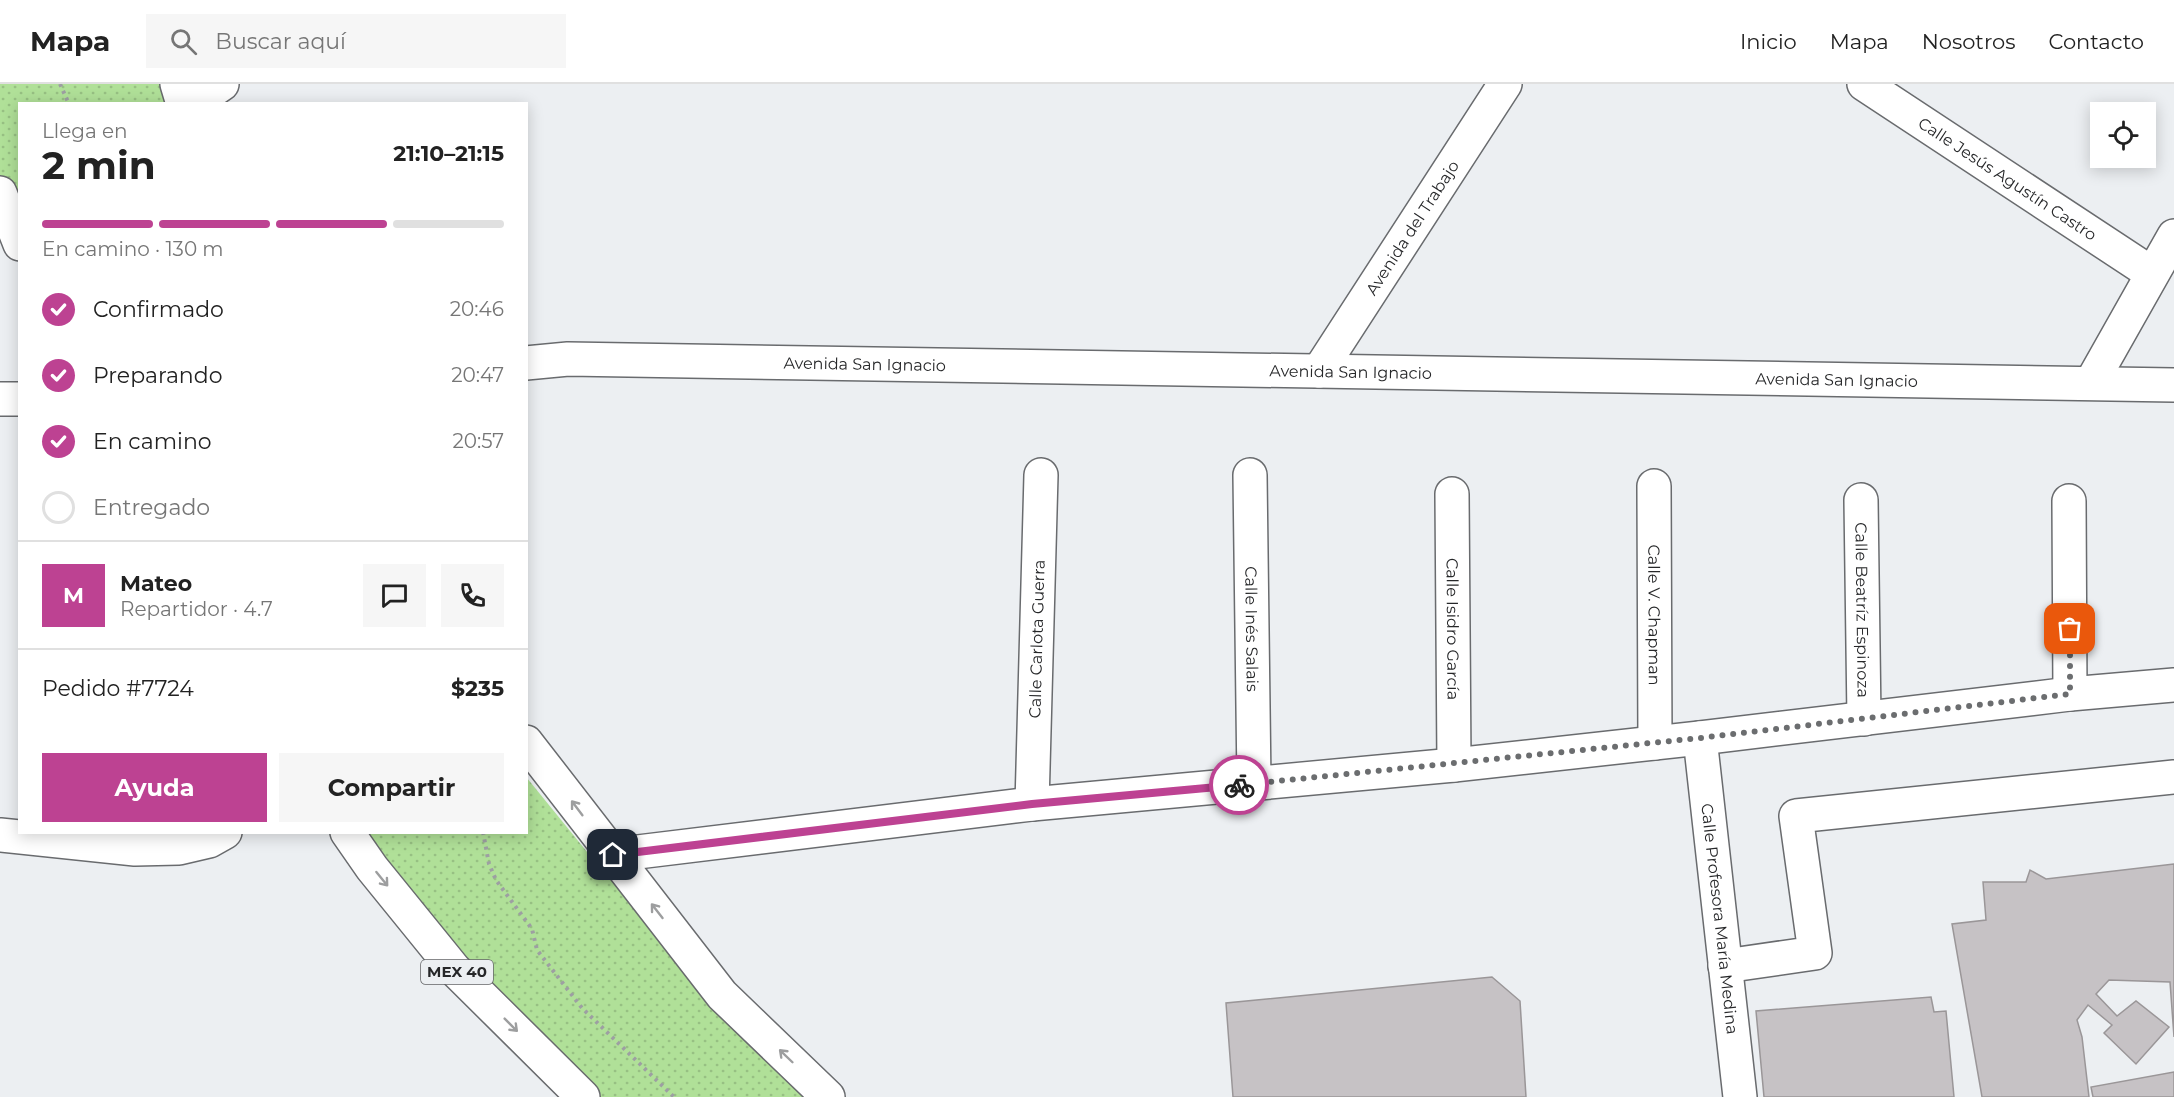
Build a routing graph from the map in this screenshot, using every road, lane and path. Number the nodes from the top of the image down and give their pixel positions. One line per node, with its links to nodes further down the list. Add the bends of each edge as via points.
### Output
1 (60, 84): 6 (path)
2 (177, 84): 7 (main road)
3 (222, 84): 8 (main road)
4 (1505, 84): 14 (main road, Avenida del Trabajo)
5 (1864, 84): 12 (main road, Calle Jesús Agustín Castro)
6 (68, 102)
7 (182, 102)
8 (196, 102)
9 (0, 193): 11 (main road)
10 (2174, 236): 12 (main road)
11 (18, 239)
12 (2151, 273): 15 (main road)
13 (528, 363): 14 (main road, Avenida San Ignacio, via 568,359)
14 (1319, 371): 15 (main road, Avenida San Ignacio)
15 (2091, 383): 16 (main road, Avenida San Ignacio)
16 (2174, 385)
17 (0, 399): 18 (main road)
18 (18, 399)
19 (1041, 475): 34 (main road, Calle Carlota Guerra)
20 (1250, 475): 33 (main road, Calle Inés Salais)
21 (1654, 486): 29 (main road, Calle V. Chapman)
22 (1452, 494): 31 (main road, Calle Isidro García)
23 (1861, 500): 27 (main road, Calle Beatríz Espinoza)
24 (2069, 501): 26 (main road)
25 (2174, 685): 26 (main road)
26 (2070, 694): 27 (main road)
27 (1864, 719): 28 (main road)
28 (1700, 738): 29 (main road); 40 (main road, Calle Profesora María Medina)
29 (1655, 743): 31 (main road)
30 (528, 745): 39 (main road, one-way to 30)
31 (1454, 765): 33 (main road)
32 (2174, 777): 40 (main road, via 1796,816 1815,953)
33 (1254, 784): 34 (main road)
34 (1032, 804): 39 (main road)
35 (221, 834): 38 (main road, via 179,848 135,849)
36 (347, 834): 41 (main road, MEX 40, one-way to 41, via 454,969)
37 (483, 834): 42 (path, via 496,880 532,929 537,950 582,1008)
38 (0, 835)
39 (613, 855): 43 (main road, one-way to 39, via 722,994)
40 (1725, 966): 44 (main road, Calle Profesora María Medina)
41 (584, 1097)
42 (675, 1097)
43 (828, 1097)
44 (1740, 1097)

